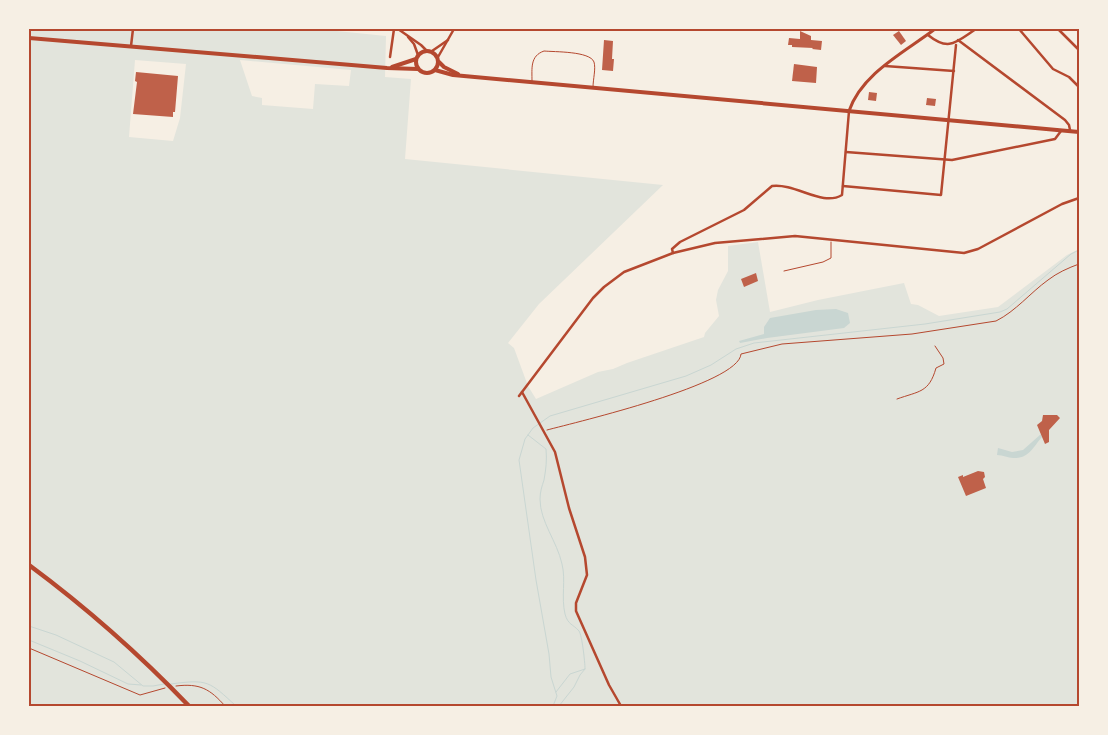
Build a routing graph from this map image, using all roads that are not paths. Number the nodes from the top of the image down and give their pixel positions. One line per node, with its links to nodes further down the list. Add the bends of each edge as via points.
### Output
1 (133, 29): 15 (street)
2 (394, 29): 19 (street)
3 (398, 29): 10 (street)
4 (454, 29): 12 (street)
5 (935, 29): 9 (street)
6 (976, 29): 13 (street)
7 (1019, 29): 30 (street, via 1053,69 1069,77)
8 (1058, 29): 17 (street)
9 (928, 34): 13 (street, via 940,44); 22 (street)
10 (407, 36): 16 (street); 20 (street, via 414,44)
11 (29, 38): 15 (main road)
12 (449, 39): 18 (street); 21 (street)
13 (958, 40): 34 (street, via 1065,120)
14 (956, 44): 26 (street)
15 (131, 46): 23 (main road)
16 (426, 50): 18 (main road); 20 (main road)
17 (1079, 50)
18 (432, 51): 21 (main road)
19 (390, 57)
20 (417, 57): 23 (main road); 24 (main road)
21 (438, 60): 25 (main road); 27 (main road)
22 (885, 66): 26 (street); 31 (street, via 862,88)
23 (387, 68): 24 (main road)
24 (418, 69): 25 (main road, via 424,73)
25 (435, 70): 27 (main road)
26 (954, 71): 32 (street)
27 (460, 75): 28 (main road)
28 (532, 81): 29 (main road); 29 (lane, via 532,61 534,56 544,51 586,55 594,63)
29 (594, 87): 31 (main road)
30 (1079, 87)
31 (849, 111): 32 (main road); 36 (street)
32 (949, 120): 33 (main road); 37 (street)
33 (1061, 129): 34 (main road); 37 (street, via 1055,139)
34 (1070, 130): 35 (main road)
35 (1079, 132)
36 (846, 152): 37 (street); 38 (street)
37 (945, 160): 38 (street, via 941,195)
38 (843, 186): 40 (street, via 842,195 830,199 795,188 772,186 744,210 680,242 672,249)
39 (1079, 198): 40 (street, via 993,242 964,253 795,236 724,242)
40 (673, 253): 41 (street, via 624,272 604,287)
41 (522, 392): 42 (street); 45 (street, via 555,452 568,508 585,557 586,575 576,611)
42 (519, 396)
43 (29, 565): 44 (main road, via 88,610)
44 (189, 706)
45 (621, 706)

